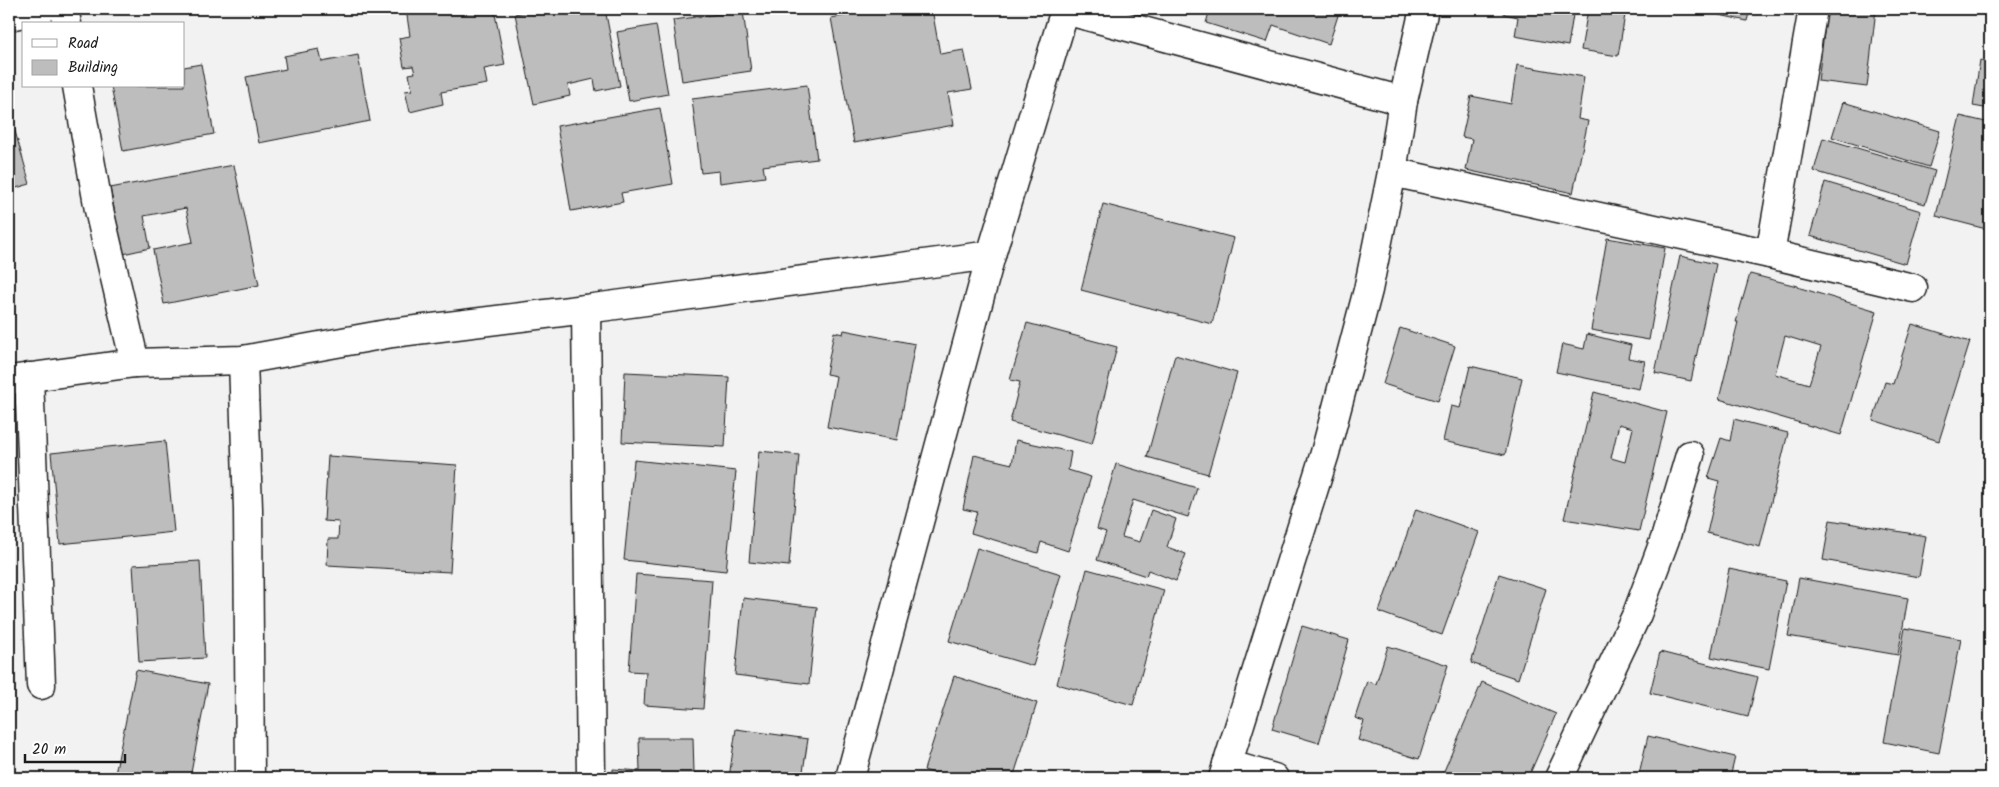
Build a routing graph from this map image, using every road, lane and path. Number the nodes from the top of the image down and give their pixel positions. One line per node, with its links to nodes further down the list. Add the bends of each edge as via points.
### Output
1 (42, 9): 6 (street)
2 (64, 9): 7 (street)
3 (1424, 9): 9 (street)
4 (1813, 9): 11 (street)
5 (1064, 10): 9 (street); 12 (street)
6 (9, 16)
7 (67, 22)
8 (77, 88): 16 (street, via 99,210)
9 (1403, 101): 10 (street)
10 (1392, 172): 11 (street); 20 (street, via 1368,290 1325,453)
11 (1770, 254): 13 (street)
12 (991, 255): 14 (street); 23 (street)
13 (1913, 288)
14 (586, 309): 15 (street, via 392,333); 22 (street)
15 (243, 360): 16 (street); 21 (street, via 248,509)
16 (135, 363): 17 (street)
17 (19, 378): 19 (street)
18 (1690, 455): 25 (street, via 1665,539 1637,614)
19 (41, 685)
20 (1225, 771): 24 (street)
21 (250, 778)
22 (591, 778)
23 (850, 778)
24 (1274, 778)
25 (1559, 778)

